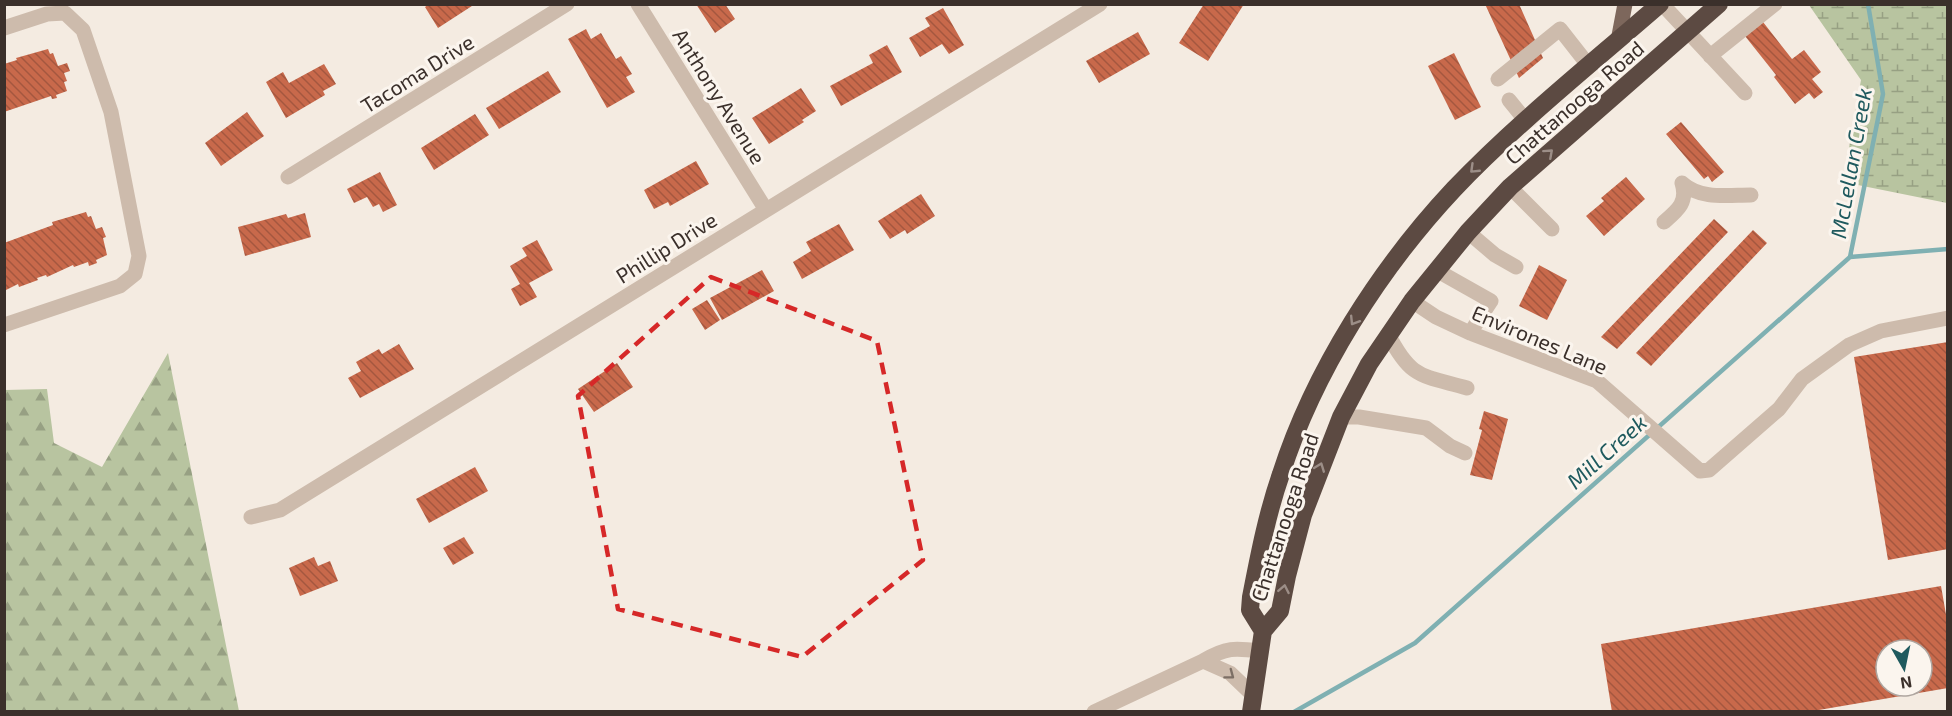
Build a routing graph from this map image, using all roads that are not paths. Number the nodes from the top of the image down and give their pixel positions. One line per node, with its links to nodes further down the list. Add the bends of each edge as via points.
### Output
1 (567, 4): 17 (street, Tacoma Drive)
2 (638, 4): 22 (street, Anthony Avenue)
3 (1100, 4): 22 (street, Phillip Drive)
4 (1625, 4): 10 (main road)
5 (1661, 4): 9 (street); 10 (highway, Chattanooga Road)
6 (1719, 4): 9 (highway, Chattanooga Road)
7 (1775, 4): 11 (street)
8 (4, 28): 30 (street, via 47,14 65,13 83,30 111,112 139,256 135,274 120,286)
9 (1687, 32): 11 (street); 18 (highway, Chattanooga Road, one-way to 9)
10 (1618, 40): 12 (highway, Chattanooga Road)
11 (1710, 56): 14 (street)
12 (1589, 66): 13 (street, via 1560,29); 16 (highway, Chattanooga Road)
13 (1498, 79)
14 (1745, 93)
15 (1509, 100): 16 (street)
16 (1526, 121): 37 (highway, Chattanooga Road, one-way to 37, via 1473,170 1417,232 1383,276 1325,371 1290,447 1268,519 1250,610)
17 (288, 177)
18 (1510, 187): 24 (street); 25 (highway, Chattanooga Road)
19 (1703, 195): 20 (street); 21 (street); 21 (street, via 1682,183)
20 (1751, 195)
21 (1681, 207): 23 (street)
22 (766, 210): 36 (street, Phillip Drive, via 280,510)
23 (1664, 222)
24 (1552, 230)
25 (1468, 232): 26 (street); 27 (highway, Chattanooga Road)
26 (1516, 267)
27 (1436, 270): 28 (highway, Chattanooga Road); 31 (street, via 1491,301)
28 (1412, 301): 31 (street, Environes Lane); 32 (highway, Chattanooga Road)
29 (1947, 318): 31 (street, Environes Lane, via 1881,331 1849,345 1802,379 1779,409 1709,470 1700,471 1597,381)
30 (4, 325)
31 (1470, 333)
32 (1388, 334): 33 (street, via 1400,357 1418,375); 34 (highway, Chattanooga Road)
33 (1467, 388)
34 (1341, 417): 35 (street, via 1426,428); 37 (highway, Chattanooga Road, one-way to 34, via 1280,611 1303,515)
35 (1465, 453)
36 (250, 517)
37 (1263, 631): 38 (highway)
38 (1260, 651): 39 (street, via 1233,648); 40 (highway)
39 (1203, 661): 40 (street, one-way to 40, via 1230,673); 41 (street)
40 (1252, 703)
41 (1094, 711)

